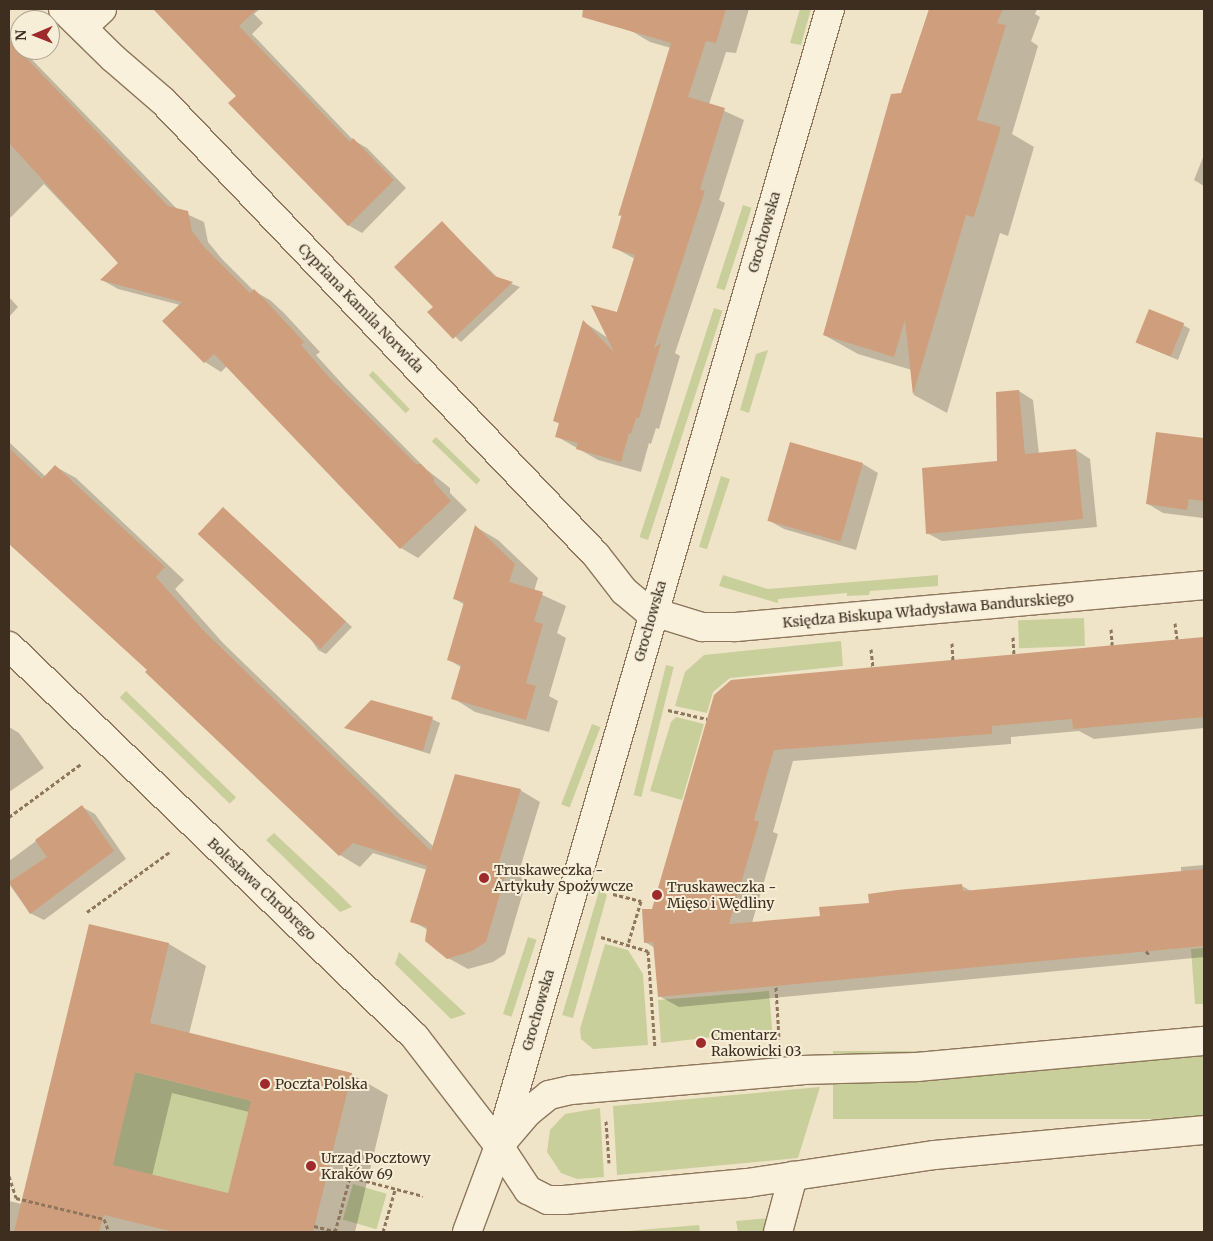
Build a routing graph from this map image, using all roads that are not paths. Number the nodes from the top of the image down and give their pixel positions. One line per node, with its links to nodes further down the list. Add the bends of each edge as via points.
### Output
1 (63, 9): 3 (street, Cypriana Kamila Norwida)
2 (830, 9): 5 (street, Grochowska)
3 (93, 18): 5 (street, Cypriana Kamila Norwida, via 113,58 163,101 596,555 624,591)
4 (1204, 585): 5 (street, Księdza Biskupa Władysława Bandurskiego, via 736,627 702,627)
5 (652, 613): 9 (street, Grochowska)
6 (14, 660): 9 (street, Bolesława Chrobrego, via 415,1037)
7 (1204, 1041): 9 (street, via 910,1068 802,1070 571,1090 549,1096 528,1112)
8 (1204, 1130): 10 (street, Bolesława Chrobrego, via 936,1155)
9 (499, 1146): 10 (street, Bolesława Chrobrego, via 528,1190 548,1200 728,1185); 11 (street, Grochowska)
10 (793, 1176): 12 (street)
11 (467, 1232)
12 (778, 1232)

